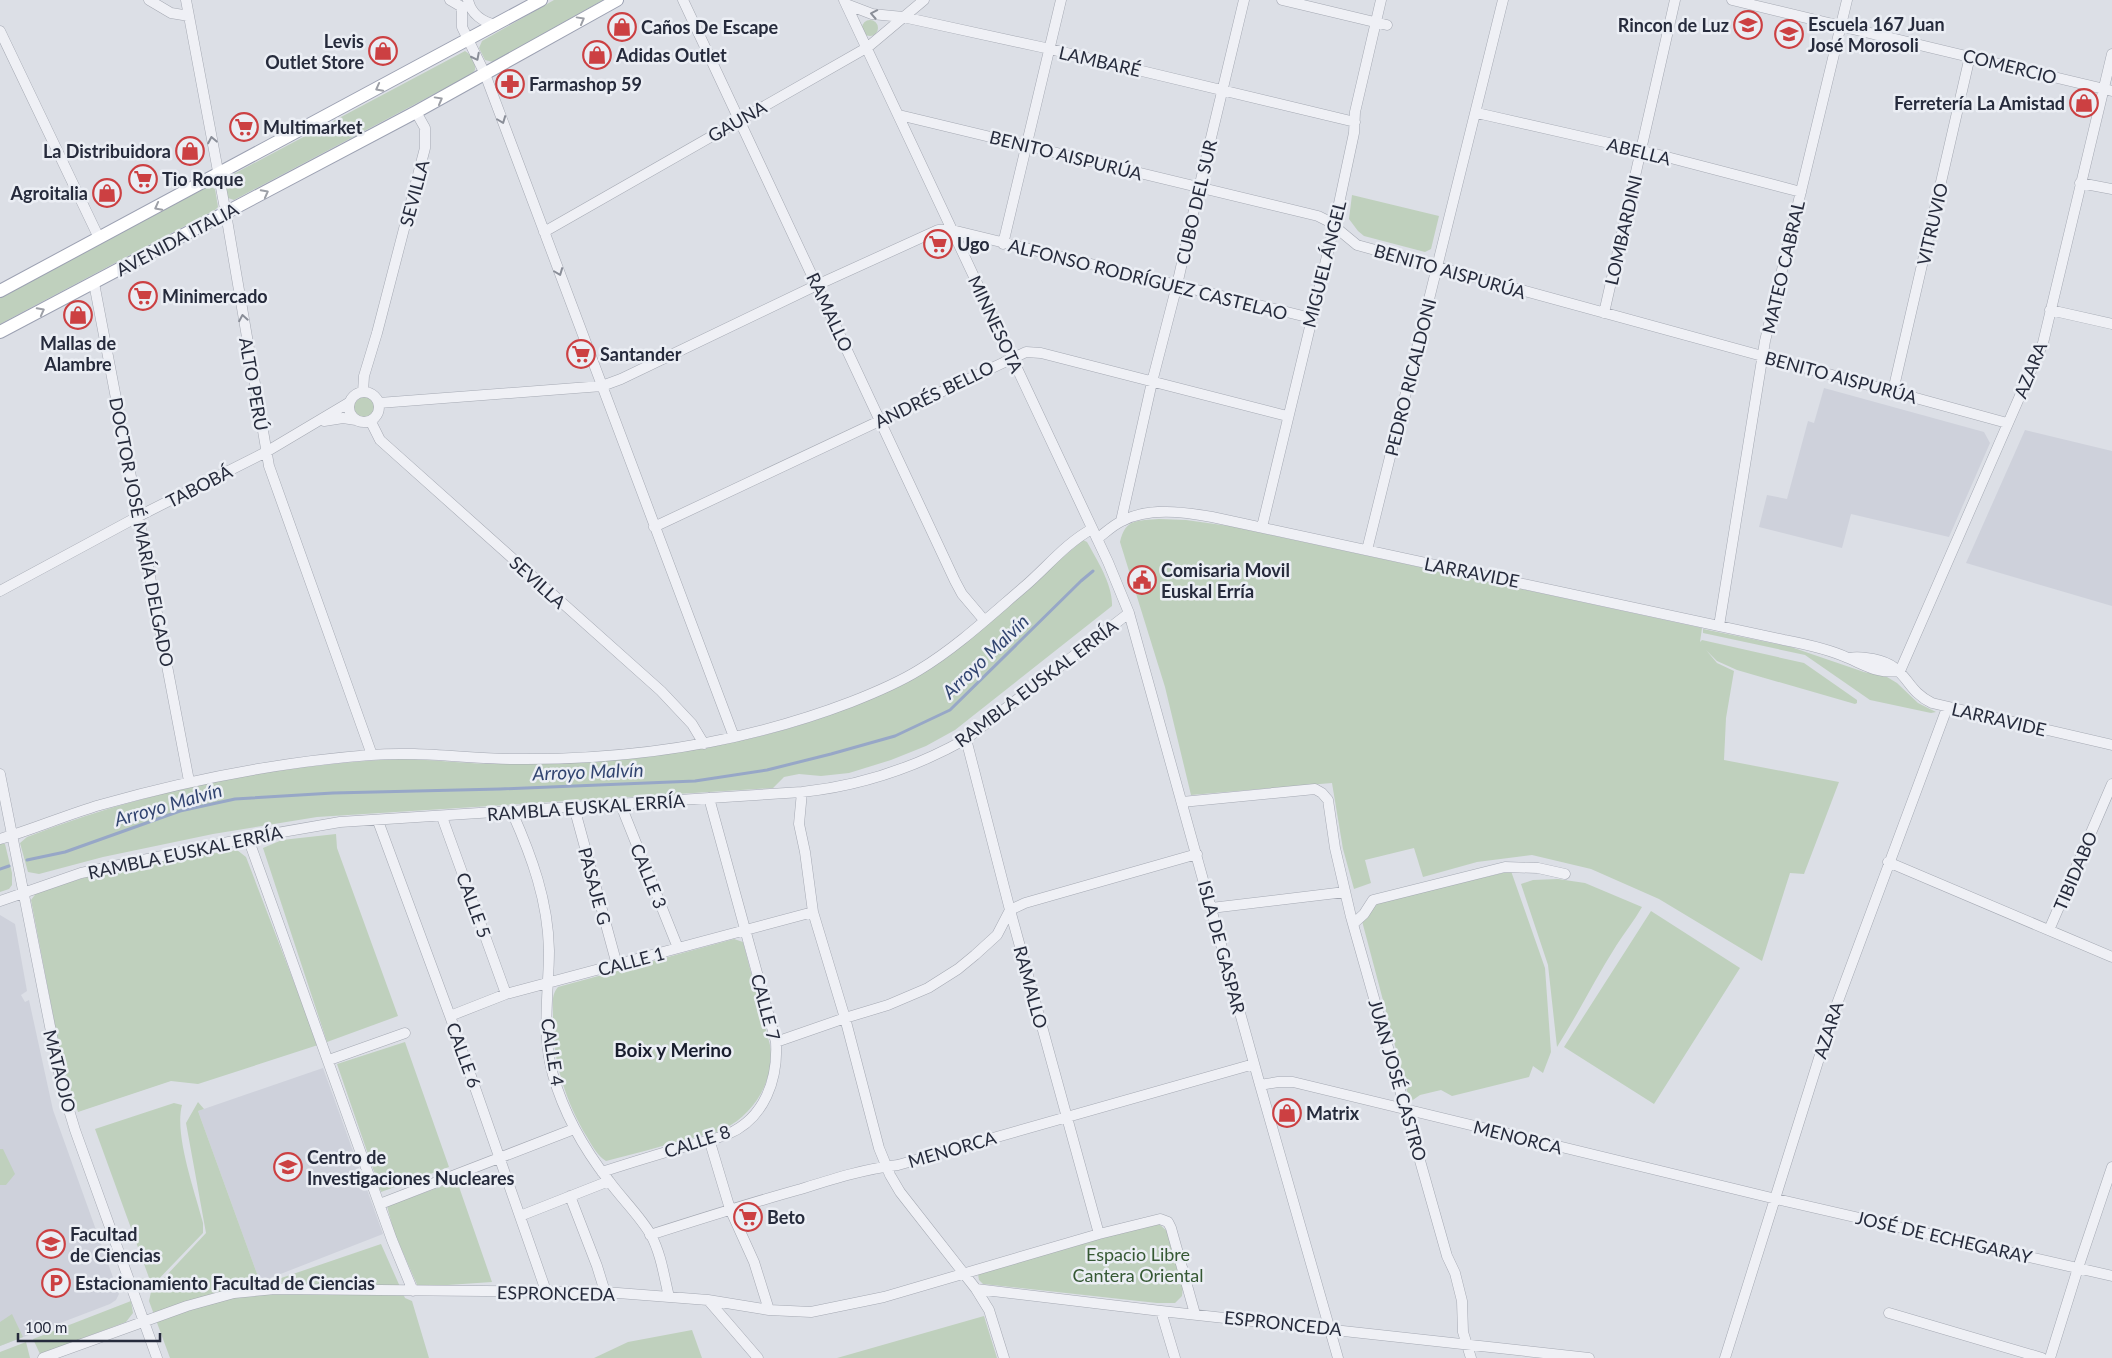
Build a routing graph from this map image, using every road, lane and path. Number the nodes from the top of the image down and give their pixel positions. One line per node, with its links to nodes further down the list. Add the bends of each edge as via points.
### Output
1 (149, 0): 18 (street, via 171,14)
2 (186, 0): 18 (street, ALTO PERÚ)
3 (450, 0): 16 (street)
4 (540, 0): 21 (main road)
5 (617, 0): 30 (main road, AVENIDA ITALIA, one-way to 5)
6 (683, 0): 36 (street, RAMALLO)
7 (924, 0): 19 (street, GAUNA)
8 (1061, 0): 27 (street)
9 (1244, 0): 31 (street, CUBO DEL SUR)
10 (1282, 0): 20 (street)
11 (1381, 0): 20 (street, MIGUEL ÁNGEL)
12 (1503, 0): 34 (street, PEDRO RICALDONI)
13 (1674, 0): 39 (street, LOMBARDINI)
14 (1732, 0): 23 (street, COMERCIO)
15 (1847, 0): 23 (street, MATEO CABRAL)
16 (466, 2): 21 (street, via 481,19); 25 (street, via 462,27)
17 (845, 2): 19 (street, LAMBARÉ, one-way to 17, via 872,14); 26 (street, MINNESOTA)
18 (189, 16): 40 (street, ALTO PERÚ, one-way to 18)
19 (903, 17): 26 (street, GAUNA); 27 (street, LAMBARÉ)
20 (1375, 23): 22 (street); 37 (street, MIGUEL ÁNGEL)
21 (496, 25): 25 (main road)
22 (1388, 25)
23 (1841, 26): 29 (street, COMERCIO); 44 (street, MATEO CABRAL)
24 (0, 31): 49 (street)
25 (468, 41): 30 (street, one-way to 30); 40 (main road, one-way to 40)
26 (868, 47): 35 (street, MINNESOTA); 36 (street, GAUNA)
27 (1050, 50): 31 (street, LAMBARÉ); 38 (street)
28 (2112, 54): 32 (street, AZARA)
29 (1970, 56): 32 (street, COMERCIO); 65 (street, VITRUVIO)
30 (485, 74): 33 (main road, AVENIDA ITALIA, one-way to 30); 48 (street, one-way to 48)
31 (1223, 90): 37 (street, LAMBARÉ); 42 (street, CUBO DEL SUR)
32 (2107, 90): 41 (street, AZARA)
33 (416, 112): 45 (main road, AVENIDA ITALIA, one-way to 33); 66 (street, SEVILLA, via 425,128 426,148 364,376)
34 (1477, 113): 39 (street, ABELLA); 51 (street, PEDRO RICALDONI)
35 (899, 114): 38 (street, BENITO AISPURÚA); 47 (street, MINNESOTA)
36 (739, 120): 48 (street, GAUNA); 53 (street, RAMALLO)
37 (1354, 122): 46 (street, MIGUEL ÁNGEL)
38 (1027, 146): 42 (street, BENITO AISPURÚA); 50 (street)
39 (1640, 150): 44 (street, ABELLA); 57 (street, LOMBARDINI)
40 (218, 174): 45 (street, ALTO PERÚ); 49 (main road, one-way to 49)
41 (2080, 182): 43 (street); 56 (street, AZARA)
42 (1198, 188): 46 (street, BENITO AISPURÚA, via 1318,216); 54 (street, CUBO DEL SUR)
43 (2112, 189)
44 (1800, 192): 61 (street, MATEO CABRAL)
45 (226, 214): 52 (main road, AVENIDA ITALIA); 75 (street, ALTO PERÚ, one-way to 45)
46 (1334, 227): 51 (street, BENITO AISPURÚA, via 1356,244); 58 (street, MIGUEL ÁNGEL)
47 (952, 230): 50 (street, ALFONSO RODRÍGUEZ CASTELAO); 53 (street, ALFONSO RODRÍGUEZ CASTELAO, via 938,230); 62 (street, MINNESOTA)
48 (544, 232): 64 (street, one-way to 64)
49 (99, 238): 55 (main road)
50 (1003, 244): 54 (street, ALFONSO RODRÍGUEZ CASTELAO)
51 (1437, 267): 57 (street, BENITO AISPURÚA); 82 (street, PEDRO RICALDONI)
52 (94, 283): 60 (main road, AVENIDA ITALIA, one-way to 52); 76 (street, DOCTOR JOSÉ MARÍA DELGADO)
53 (817, 285): 64 (street, ALFONSO RODRÍGUEZ CASTELAO); 71 (street, RAMALLO)
54 (1177, 285): 58 (street, ALFONSO RODRÍGUEZ CASTELAO); 63 (street, CUBO DEL SUR)
55 (3, 291)
56 (2050, 310): 59 (street); 74 (street, AZARA, via 2035,364)
57 (1604, 313): 61 (street, BENITO AISPURÚA)
58 (1311, 318): 69 (street, MIGUEL ÁNGEL)
59 (2112, 324)
60 (0, 332)
61 (1762, 356): 65 (street, BENITO AISPURÚA); 86 (street, MATEO CABRAL)
62 (1011, 357): 63 (street, ANDRÉS BELLO, via 1029,351); 71 (street, ANDRÉS BELLO); 80 (street, MINNESOTA)
63 (1152, 382): 69 (street, ANDRÉS BELLO); 77 (street, CUBO DEL SUR)
64 (602, 386): 68 (street); 78 (street)
65 (1893, 391): 74 (street, BENITO AISPURÚA)
66 (363, 392): 67 (street, TABOBÁ); 68 (street, via 371,393)
67 (350, 402): 70 (street, via 350,412); 72 (street, TABOBÁ)
68 (379, 403): 73 (street, via 378,416)
69 (1287, 416): 79 (street, MIGUEL ÁNGEL)
70 (356, 420): 72 (street, TABOBÁ, via 344,418); 73 (street, TABOBÁ)
71 (879, 421): 78 (street, ANDRÉS BELLO); 85 (street, RAMALLO, via 955,581)
72 (318, 422): 75 (street, TABOBÁ)
73 (371, 422): 91 (street, SEVILLA, via 380,440 661,691 692,724)
74 (2007, 423): 87 (street, AZARA)
75 (266, 452): 76 (street, TABOBÁ); 93 (street, ALTO PERÚ)
76 (139, 516): 83 (street, TABOBÁ); 95 (street, DOCTOR JOSÉ MARÍA DELGADO)
77 (1121, 521): 79 (street, LARRAVIDE, via 1146,514 1181,513); 81 (street, LARRAVIDE)
78 (654, 527): 89 (street)
79 (1262, 527): 82 (street, LARRAVIDE)
80 (1092, 529): 81 (street, MINNESOTA); 85 (street, via 1077,538)
81 (1097, 539): 84 (street, ISLA DE GASPAR)
82 (1367, 550): 86 (street, LARRAVIDE)
83 (0, 591)
84 (1129, 613): 90 (street, RAMBLA EUSKAL ERRÍA); 99 (street, ISLA DE GASPAR)
85 (984, 620): 89 (street, via 944,654 882,690 788,725)
86 (1719, 626): 87 (street, LARRAVIDE, via 1850,658 1857,656 1887,662)
87 (1900, 671): 88 (street, LARRAVIDE, via 1923,698)
88 (1947, 708): 92 (street, LARRAVIDE); 109 (street, AZARA)
89 (734, 737): 91 (street)
90 (966, 739): 97 (street, RAMBLA EUSKAL ERRÍA, via 886,774 849,785); 115 (street, RAMALLO)
91 (704, 744): 93 (street, via 637,755 519,760)
92 (2112, 745)
93 (372, 755): 95 (street)
94 (0, 774): 105 (street, MATAOJO)
95 (190, 781): 105 (street, via 96,806)
96 (2112, 784): 119 (street, TIBIDABO)
97 (802, 792): 98 (street, RAMBLA EUSKAL ERRÍA); 116 (street, via 799,824)
98 (708, 798): 100 (street, RAMBLA EUSKAL ERRÍA); 118 (street, CALLE 7)
99 (1182, 802): 108 (street, ISLA DE GASPAR); 111 (street, JUAN JOSÉ CASTRO, via 1315,789 1322,792 1328,800)
100 (620, 803): 101 (street, RAMBLA EUSKAL ERRÍA); 120 (street, CALLE 3)
101 (574, 807): 102 (street, RAMBLA EUSKAL ERRÍA); 122 (street, PASAJE G)
102 (512, 812): 103 (street, RAMBLA EUSKAL ERRÍA); 123 (street, CALLE 4, via 542,891 549,950)
103 (442, 817): 104 (street, RAMBLA EUSKAL ERRÍA); 124 (street, CALLE 5)
104 (378, 821): 106 (street, RAMBLA EUSKAL ERRÍA, via 340,822); 125 (street, CALLE 6)
105 (13, 835): 107 (street); 112 (street, MATAOJO)
106 (248, 838): 112 (street, RAMBLA EUSKAL ERRÍA, via 82,873); 129 (street)
107 (0, 839)
108 (1197, 854): 114 (street, ISLA DE GASPAR); 115 (street)
109 (1888, 862): 119 (street); 143 (street, AZARA, via 1831,1020)
110 (1565, 874): 117 (street, via 1520,866 1494,868 1373,900)
111 (1345, 892): 114 (street); 117 (street, JUAN JOSÉ CASTRO)
112 (22, 893): 113 (street, RAMBLA EUSKAL ERRÍA); 162 (street, MATAOJO, via 62,1087)
113 (0, 901)
114 (1211, 908): 130 (street, ISLA DE GASPAR)
115 (1010, 910): 126 (street, via 997,935 958,969 908,998); 134 (street, RAMALLO)
116 (814, 912): 118 (street, CALLE 1); 126 (street)
117 (1353, 924): 133 (street, JUAN JOSÉ CASTRO)
118 (745, 930): 120 (street, CALLE 1); 128 (street, CALLE 7)
119 (2049, 930): 121 (street)
120 (678, 948): 122 (street, CALLE 1)
121 (2112, 957)
122 (616, 965): 123 (street, CALLE 1)
123 (547, 983): 124 (street, CALLE 1); 135 (street, CALLE 4, via 546,1029 553,1073)
124 (506, 994): 125 (street, CALLE 1)
125 (450, 1016): 137 (street, CALLE 6)
126 (845, 1018): 128 (street); 138 (street, via 878,1148)
127 (405, 1033): 129 (street)
128 (776, 1042): 131 (street, CALLE 7)
129 (329, 1060): 144 (street)
130 (1254, 1064): 132 (street, ISLA DE GASPAR); 134 (street, MENORCA)
131 (773, 1084): 136 (street, CALLE 8, via 764,1103 751,1118 728,1134)
132 (1260, 1085): 133 (street, MENORCA, via 1293,1082); 163 (street, ISLA DE GASPAR)
133 (1406, 1110): 143 (street, MENORCA); 164 (street, JUAN JOSÉ CASTRO, via 1447,1256 1455,1273 1462,1301 1463,1332)
134 (1067, 1116): 138 (street, MENORCA); 147 (street, RAMALLO)
135 (574, 1129): 137 (street); 140 (street, CALLE 4)
136 (709, 1139): 140 (street, CALLE 8); 145 (street)
137 (500, 1159): 144 (street); 146 (street, CALLE 6)
138 (886, 1167): 145 (street, MENORCA); 150 (street, via 911,1206)
139 (2112, 1168): 149 (street)
140 (602, 1172): 141 (street, CALLE 4)
141 (609, 1181): 142 (street); 148 (street, CALLE 4)
142 (570, 1196): 146 (street); 155 (street)
143 (1776, 1199): 149 (street, JOSÉ DE ECHEGARAY); 173 (street, AZARA)
144 (380, 1204): 153 (street)
145 (730, 1209): 148 (street, MENORCA); 158 (street, via 754,1262)
146 (520, 1216): 154 (street, CALLE 6)
147 (1099, 1234): 150 (street, ESPRONCEDA); 161 (street, ESPRONCEDA, via 1154,1219 1168,1222)
148 (650, 1235): 156 (street, CALLE 4)
149 (2078, 1268): 151 (street, JOSÉ DE ECHEGARAY); 175 (street)
150 (966, 1274): 152 (street); 158 (street, ESPRONCEDA, via 828,1310)
151 (2112, 1276)
152 (976, 1289): 159 (street, ESPRONCEDA); 168 (street, via 989,1310)
153 (413, 1291): 154 (street, ESPRONCEDA); 162 (street, ESPRONCEDA, via 275,1289 234,1293)
154 (546, 1291): 155 (street, ESPRONCEDA)
155 (605, 1292): 156 (street, ESPRONCEDA)
156 (669, 1297): 157 (street, ESPRONCEDA)
157 (708, 1300): 158 (street, ESPRONCEDA); 167 (street)
158 (769, 1310)
159 (1161, 1311): 161 (street, ESPRONCEDA); 169 (street)
160 (1889, 1313): 174 (street)
161 (1195, 1314): 163 (street, ESPRONCEDA)
162 (144, 1320): 165 (street, ESPRONCEDA); 166 (street, MATAOJO)
163 (1330, 1328): 164 (street, ESPRONCEDA); 170 (street, ISLA DE GASPAR)
164 (1468, 1345): 171 (street, JUAN JOSÉ CASTRO); 172 (street, ESPRONCEDA)
165 (43, 1358)
166 (157, 1358)
167 (758, 1358)
168 (1004, 1358)
169 (1175, 1358)
170 (1338, 1358)
171 (1472, 1358)
172 (1589, 1358)
173 (1725, 1358)
174 (2042, 1358)
175 (2050, 1358)

